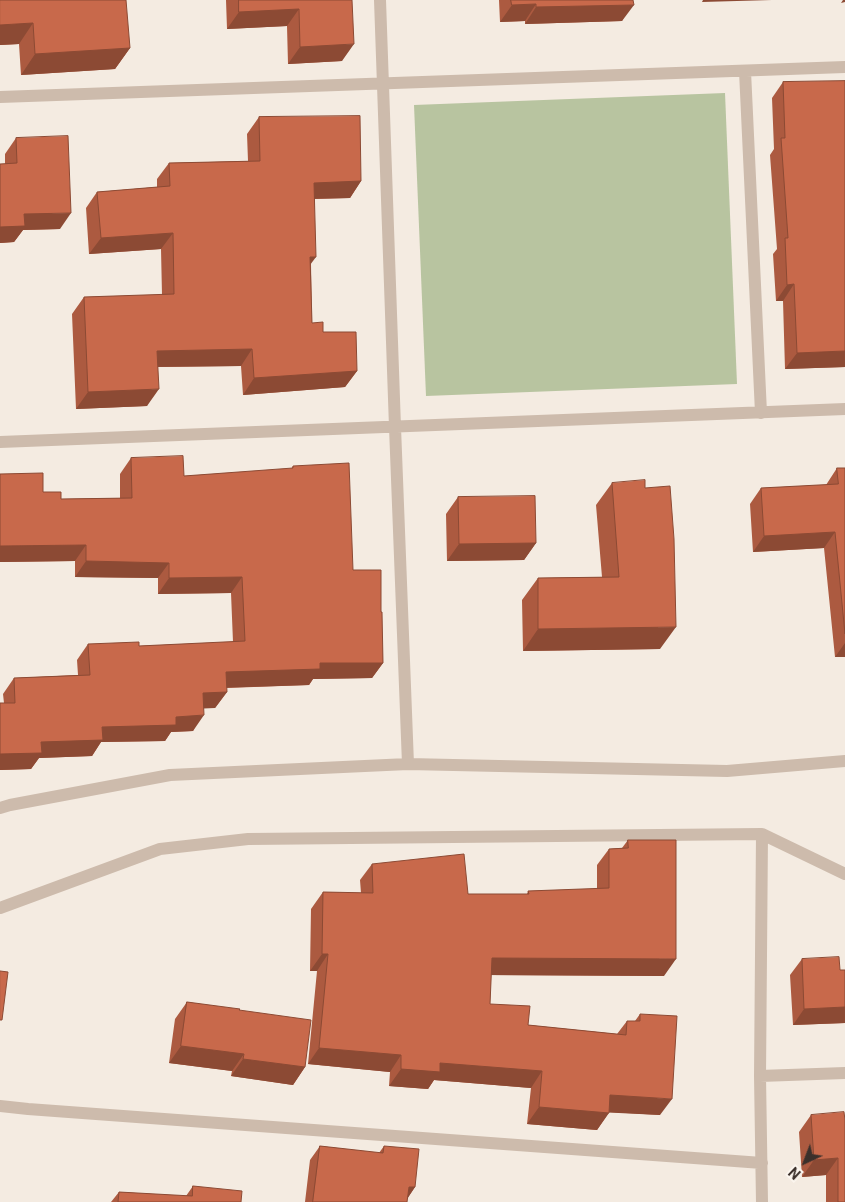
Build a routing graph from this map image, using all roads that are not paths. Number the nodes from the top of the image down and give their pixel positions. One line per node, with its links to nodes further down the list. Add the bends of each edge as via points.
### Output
1 (380, 0): 4 (street)
2 (845, 67): 3 (street)
3 (745, 71): 4 (street); 7 (street)
4 (382, 84): 5 (street); 8 (street)
5 (0, 97)
6 (845, 409): 7 (street)
7 (761, 412): 8 (street)
8 (394, 427): 9 (street); 11 (street)
9 (0, 442)
10 (845, 761): 11 (street, via 726,771)
11 (408, 764): 12 (street, via 170,775)
12 (0, 808)
13 (762, 834): 14 (street); 15 (street, via 248,840 160,849); 17 (street)
14 (845, 874)
15 (0, 908)
16 (845, 1073): 17 (street)
17 (760, 1076): 19 (street)
18 (0, 1106): 19 (street)
19 (762, 1163): 20 (street)
20 (762, 1202)

